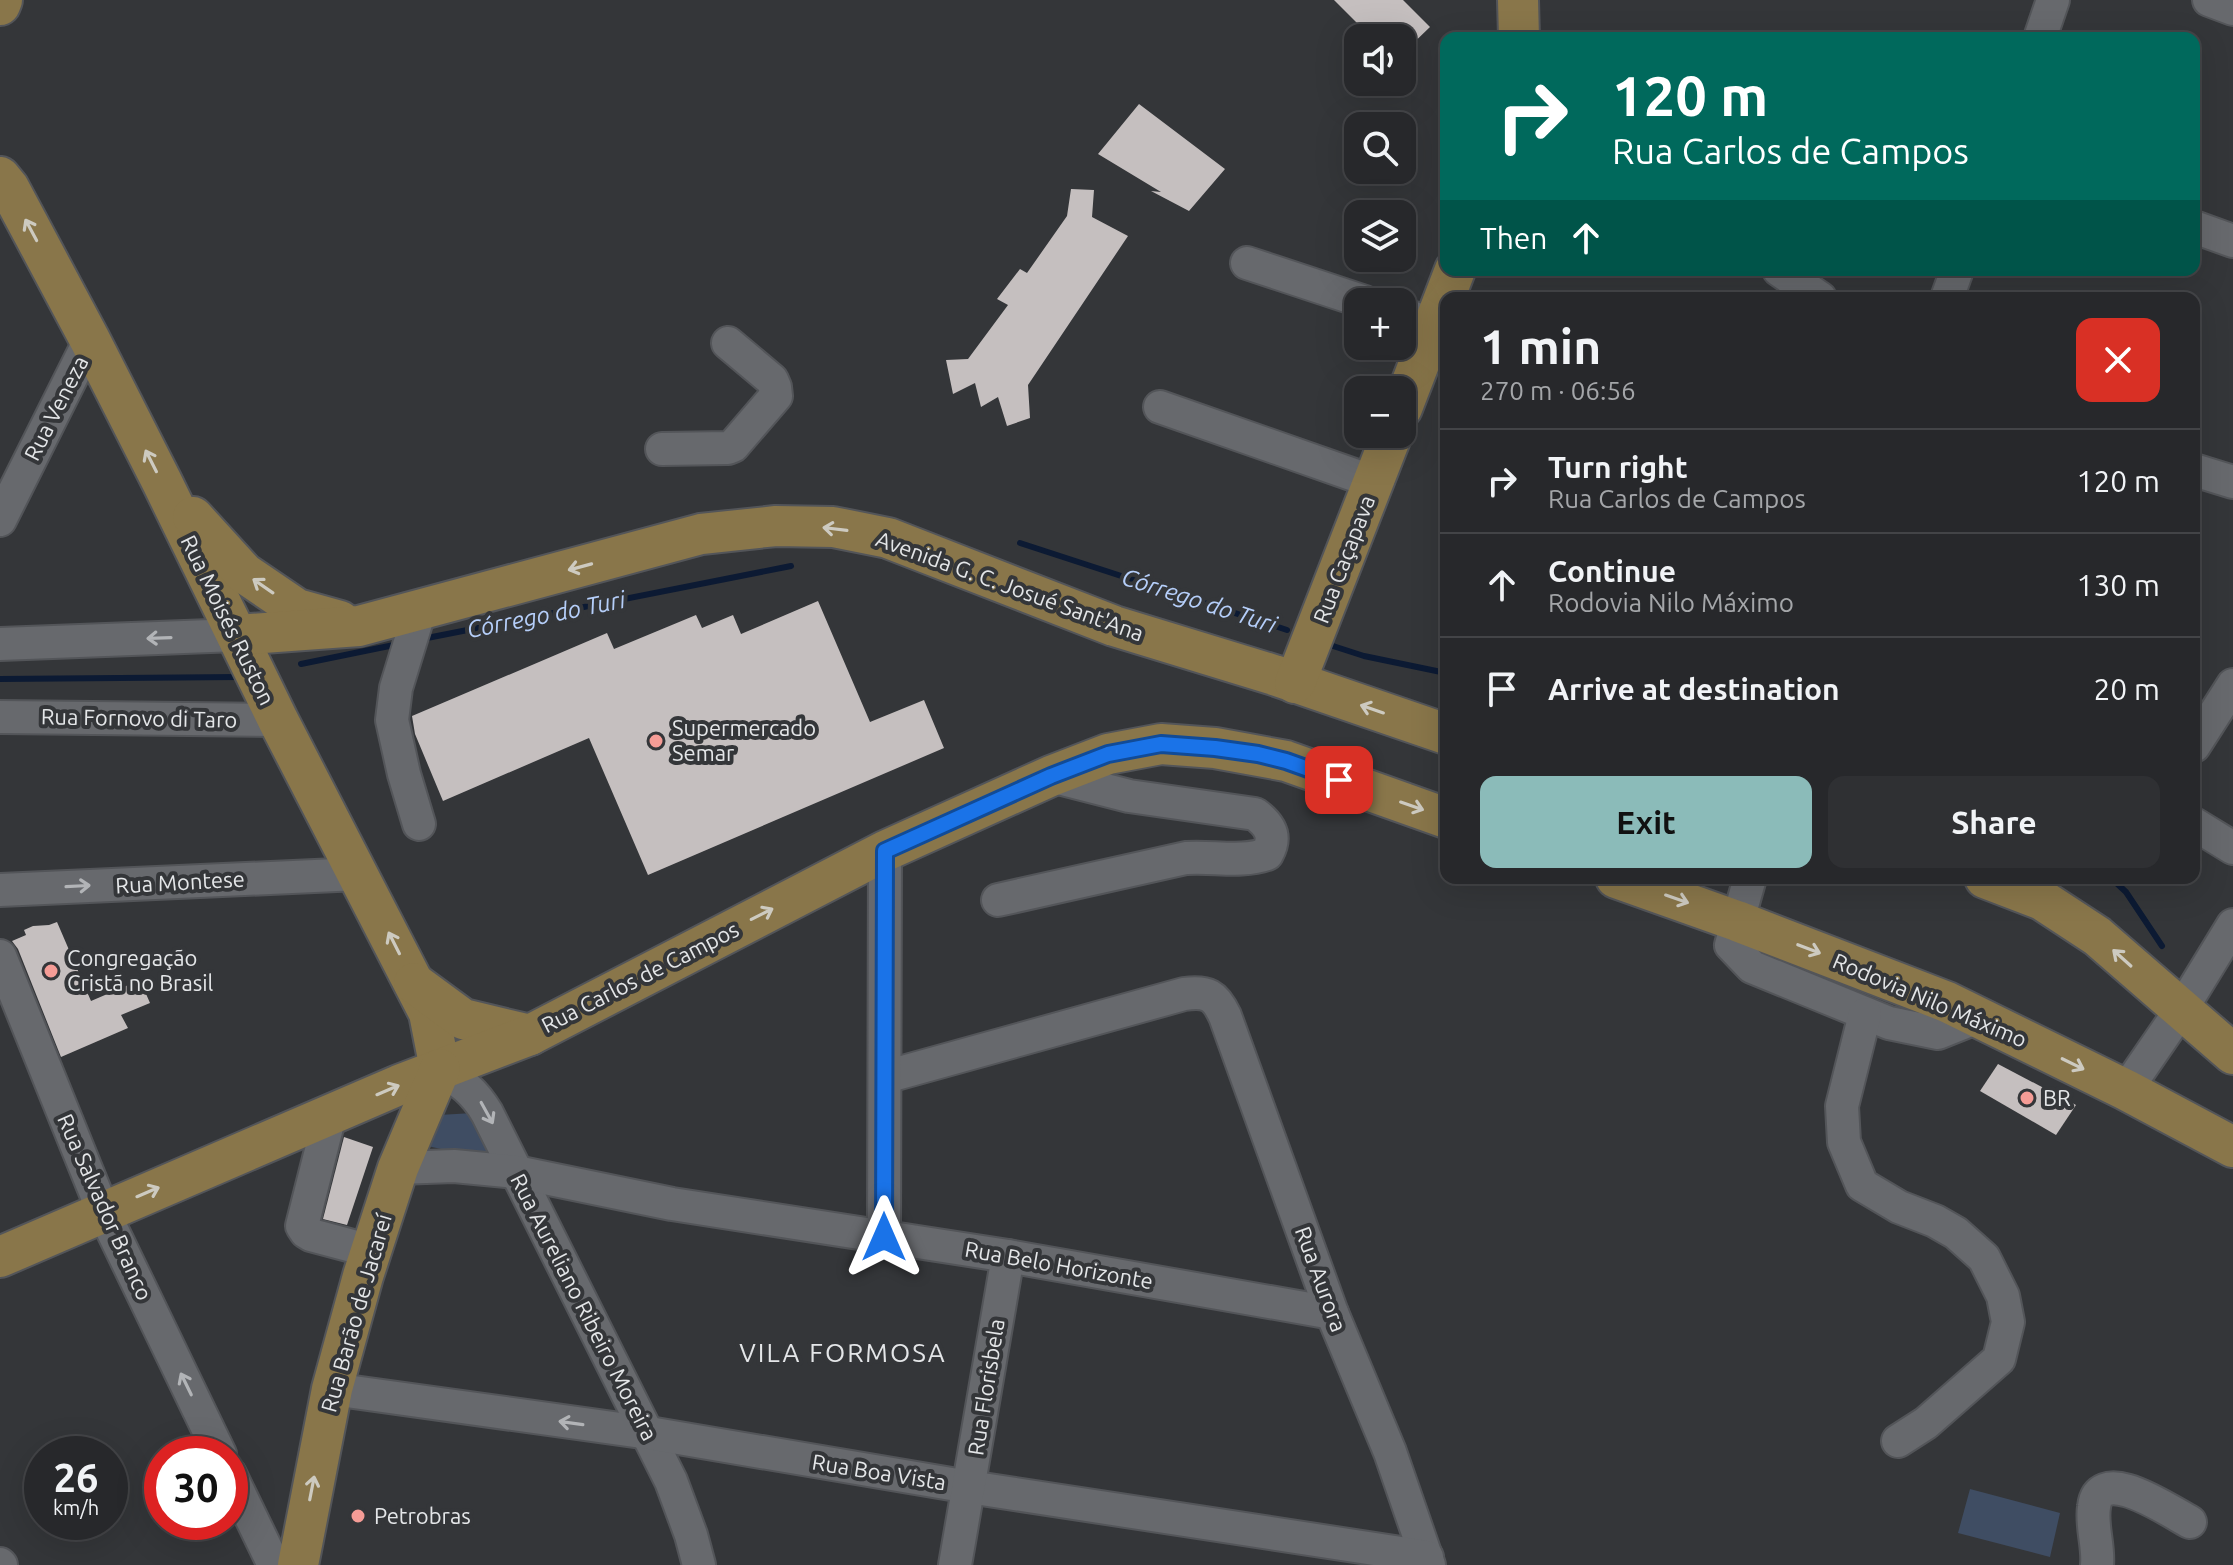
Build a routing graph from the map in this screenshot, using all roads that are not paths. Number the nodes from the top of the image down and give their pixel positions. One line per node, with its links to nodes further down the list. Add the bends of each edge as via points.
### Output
1 (1518, 0): 5 (main road)
2 (2053, 0): 6 (street)
3 (2209, 0): 4 (street)
4 (2233, 9)
5 (1519, 32)
6 (2042, 32)
7 (0, 177): 16 (main road, Rua Moisés Ruston, one-way to 7)
8 (2200, 229): 9 (street)
9 (2233, 241)
10 (1247, 263): 14 (street)
11 (1451, 276): 15 (main road)
12 (1788, 276): 13 (street)
13 (1811, 292)
14 (1344, 295)
15 (1418, 320): 18 (main road)
16 (90, 340): 25 (main road, Rua Moisés Ruston, one-way to 16); 26 (street, Rua Veneza)
17 (728, 343): 21 (street, via 772,380 776,396 733,446)
18 (1408, 376)
19 (1160, 407): 23 (street)
20 (1387, 448): 23 (main road, Rua Caçapava)
21 (662, 449)
22 (2200, 472): 24 (street)
23 (1374, 482): 31 (main road, Rua Caçapava)
24 (2233, 482)
25 (170, 501): 27 (main road, one-way to 25, via 297,609 244,573 193,517); 28 (main road, Rua Moisés Ruston)
26 (0, 520)
27 (359, 626): 28 (main road, Avenida G. C. Josué Sant'Ana); 29 (main road, Avenida G. C. Josué Sant'Ana)
28 (237, 635): 30 (street, one-way to 30); 34 (main road, Rua Moisés Ruston)
29 (412, 637): 31 (main road, Avenida G. C. Josué Sant'Ana, one-way to 29, via 1114,626 888,538 833,527 776,526 701,534); 39 (street, via 392,720)
30 (0, 644)
31 (1295, 683): 35 (main road, Avenida G. C. Josué Sant'Ana, one-way to 31)
32 (2233, 685): 36 (street)
33 (0, 717): 34 (street, Rua Fornovo di Taro)
34 (278, 720): 43 (main road, Rua Moisés Ruston)
35 (1440, 732)
36 (2200, 737)
37 (1051, 776): 38 (main road, Rua Carlos de Campos, one-way to 38, via 1108,754 1161,744 1215,748 1286,761); 42 (main road, Rua Carlos de Campos); 48 (street, via 1129,796 1255,814 1273,834 1272,845 1267,854 1253,859 1186,858)
38 (1440, 816)
39 (419, 824)
40 (2200, 828): 41 (street)
41 (2233, 848)
42 (885, 851): 56 (main road, Rua Carlos de Campos, one-way to 42); 59 (street)
43 (359, 874): 47 (street, Rua Montese, one-way to 43); 52 (main road, Rua Moisés Ruston, one-way to 43)
44 (1633, 884): 49 (main road, Rodovia Nilo Máximo, one-way to 49)
45 (1748, 884): 49 (street)
46 (2001, 884): 53 (main road, one-way to 46, via 2097,936 2042,900)
47 (0, 890)
48 (998, 900)
49 (1737, 921): 54 (street, via 1731,945 1752,967); 55 (main road, Rodovia Nilo Máximo, one-way to 55)
50 (2233, 925): 53 (street)
51 (3, 973): 65 (street, Rua Salvador Branco)
52 (414, 983): 56 (main road, via 463,1019); 58 (main road, Rua Moisés Ruston, via 429,1013)
53 (2181, 1010): 57 (main road); 60 (street)
54 (1865, 1014): 55 (street, via 1938,1033); 74 (street, via 1842,1106 1844,1142 1862,1185 1956,1233 1984,1258 2003,1296 2008,1322 1999,1359)
55 (1978, 1017): 60 (main road, Rodovia Nilo Máximo, one-way to 60)
56 (530, 1035): 58 (main road, Rua Carlos de Campos)
57 (2233, 1054)
58 (440, 1069): 61 (main road, Rua Carlos de Campos, one-way to 58); 63 (main road, Rua Barão de Jacareí); 64 (street, Rua Aureliano Ribeiro Moreira, one-way to 64, via 476,1095)
59 (885, 1077): 66 (street); 70 (street, Rua Aurora, via 1184,994 1210,995 1225,1016)
60 (2126, 1090): 62 (main road, Rodovia Nilo Máximo)
61 (330, 1115): 65 (main road, Rua Carlos de Campos, one-way to 61); 67 (street, via 302,1226 311,1235)
62 (2232, 1147)
63 (398, 1168): 64 (street, Rua Belo Horizonte); 67 (main road, Rua Barão de Jacareí)
64 (516, 1172): 66 (street, Rua Belo Horizonte, via 672,1204); 72 (street, Rua Aureliano Ribeiro Moreira)
65 (103, 1211): 69 (main road, Rua Carlos de Campos); 73 (street, Rua Salvador Branco, one-way to 65)
66 (884, 1237): 68 (street, Rua Belo Horizonte)
67 (371, 1251): 71 (main road, Rua Barão de Jacareí)
68 (1008, 1256): 70 (street, Rua Belo Horizonte); 75 (street, Rua Florisbela)
69 (0, 1257)
70 (1332, 1313): 78 (street, Rua Aurora)
71 (332, 1389): 72 (street, Rua Boa Vista, one-way to 71); 80 (main road, Rua Barão de Jacareí, one-way to 71)
72 (649, 1433): 75 (street, Rua Boa Vista); 81 (street, Rua Aureliano Ribeiro Moreira)
73 (211, 1436)
74 (1898, 1441)
75 (969, 1487): 78 (street, Rua Boa Vista); 82 (street, Rua Florisbela)
76 (248, 1511): 79 (street)
77 (2190, 1522): 83 (street, via 2133,1492 2105,1489 2093,1509)
78 (1428, 1561)
79 (274, 1565)
80 (298, 1565)
81 (699, 1565)
82 (955, 1565)
83 (2097, 1565)

